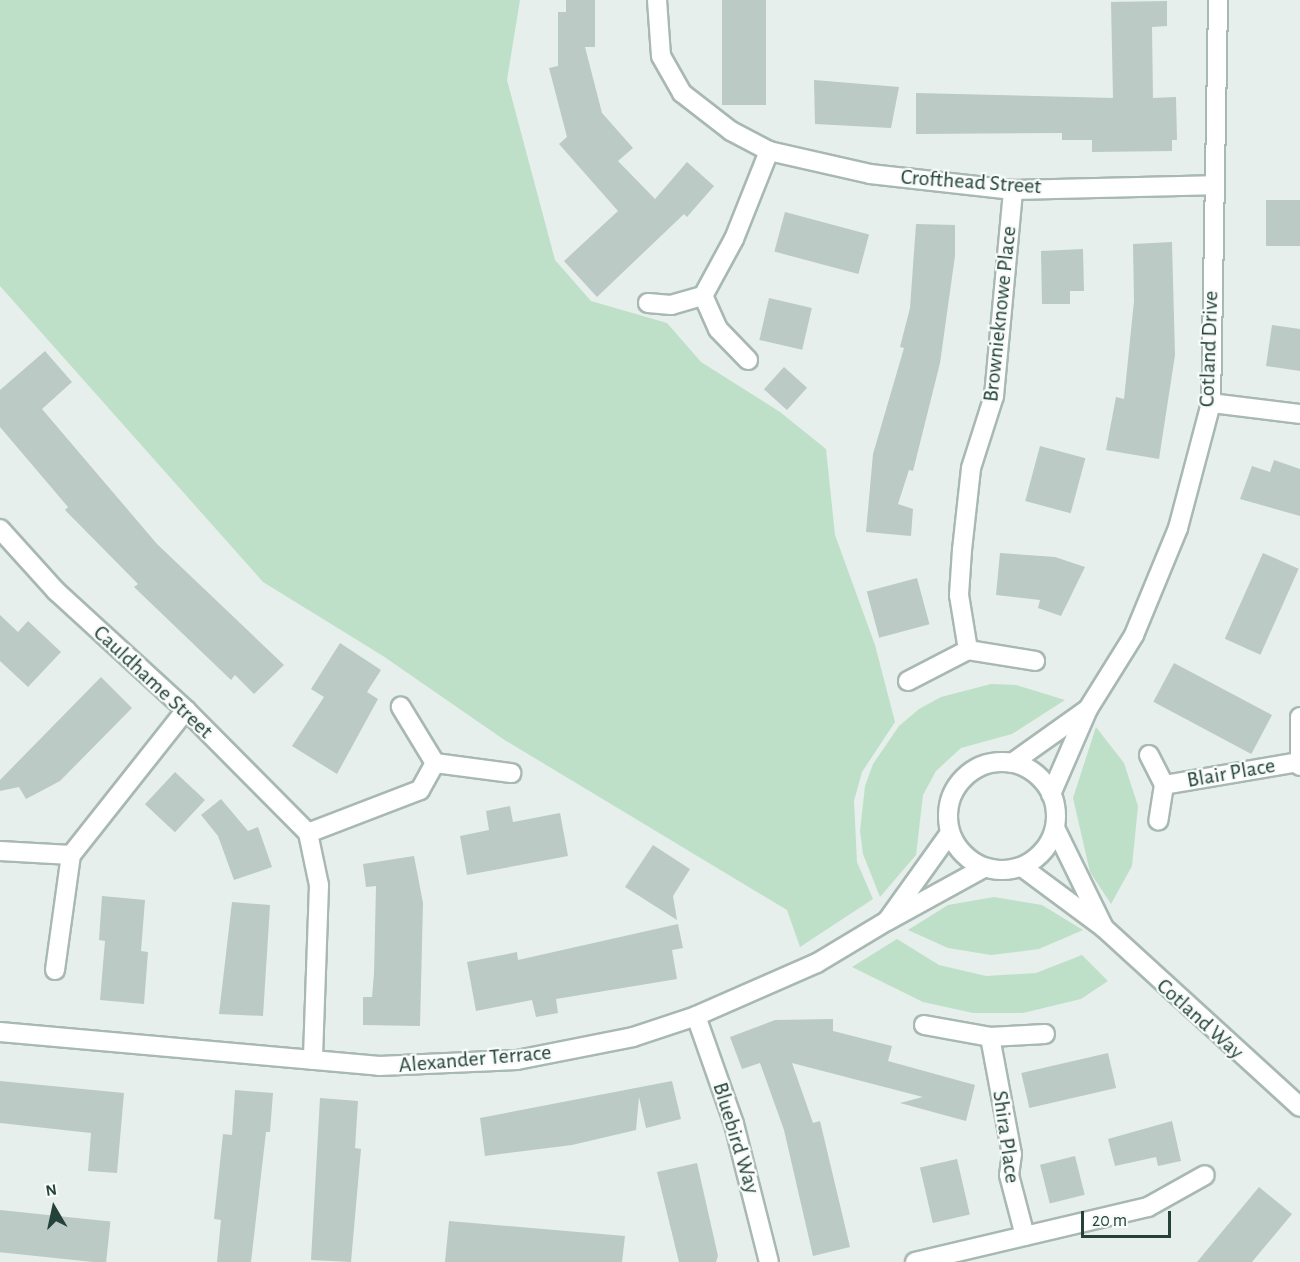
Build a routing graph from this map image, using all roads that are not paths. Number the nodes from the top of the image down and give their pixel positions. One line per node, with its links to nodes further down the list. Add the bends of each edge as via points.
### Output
1 (657, 0): 3 (street, Crofthead Street, via 661,56 682,93 731,131)
2 (1218, 0): 4 (street, Cotland Drive)
3 (769, 151): 5 (street, Crofthead Street, via 870,174); 6 (street, via 734,239)
4 (1212, 185): 5 (street, Crofthead Street); 9 (street, Cotland Drive)
5 (1013, 190): 12 (street, Brownieknowe Place, via 994,396 971,468 962,550 959,595)
6 (703, 296): 7 (street, via 671,305); 8 (street, via 718,328)
7 (648, 303)
8 (747, 360)
9 (1210, 403): 10 (street); 16 (street, Cotland Drive, via 1178,528 1134,635)
10 (1300, 414)
11 (0, 529): 17 (street, Cauldhame Street, via 56,591)
12 (968, 650): 13 (street); 14 (street)
13 (1035, 661)
14 (908, 681)
15 (401, 707): 20 (street)
16 (1088, 709): 21 (street, Cotland Drive); 25 (street, Cotland Drive)
17 (186, 710): 28 (street, Cauldhame Street); 31 (street)
18 (1300, 717): 22 (street, Blair Place)
19 (1149, 755): 24 (street, Blair Place)
20 (435, 763): 23 (street); 28 (street, via 420,790)
21 (1012, 763): 25 (street, via 1028,769); 29 (street, via 980,766 956,787 949,801)
22 (1299, 764): 24 (street, Blair Place)
23 (511, 773)
24 (1164, 785): 26 (street, Blair Place)
25 (1051, 794): 27 (street)
26 (1158, 821)
27 (1055, 828): 32 (street, via 1037,857); 35 (street, Cotland Way)
28 (309, 833): 42 (street, via 319,885)
29 (950, 833): 33 (street, via 969,860); 34 (street)
30 (0, 851): 31 (street)
31 (71, 855): 36 (street)
32 (1022, 867): 33 (street); 35 (street, Cotland Way)
33 (984, 868): 34 (street)
34 (887, 921): 37 (street, Alexander Terrace, via 807,967)
35 (1104, 928): 43 (street, Cotland Way)
36 (55, 970)
37 (696, 1016): 42 (street, Alexander Terrace, via 633,1037 517,1060 380,1066); 46 (street, Bluebird Way, via 734,1124)
38 (924, 1025): 41 (street)
39 (0, 1032): 42 (street, Alexander Terrace)
40 (1045, 1034): 41 (street)
41 (990, 1037): 45 (street, Shira Place, via 1012,1154 1009,1175)
42 (313, 1060)
43 (1300, 1107)
44 (1205, 1174): 45 (street, via 1148,1207)
45 (1025, 1236): 47 (street)
46 (769, 1262)
47 (915, 1262)

